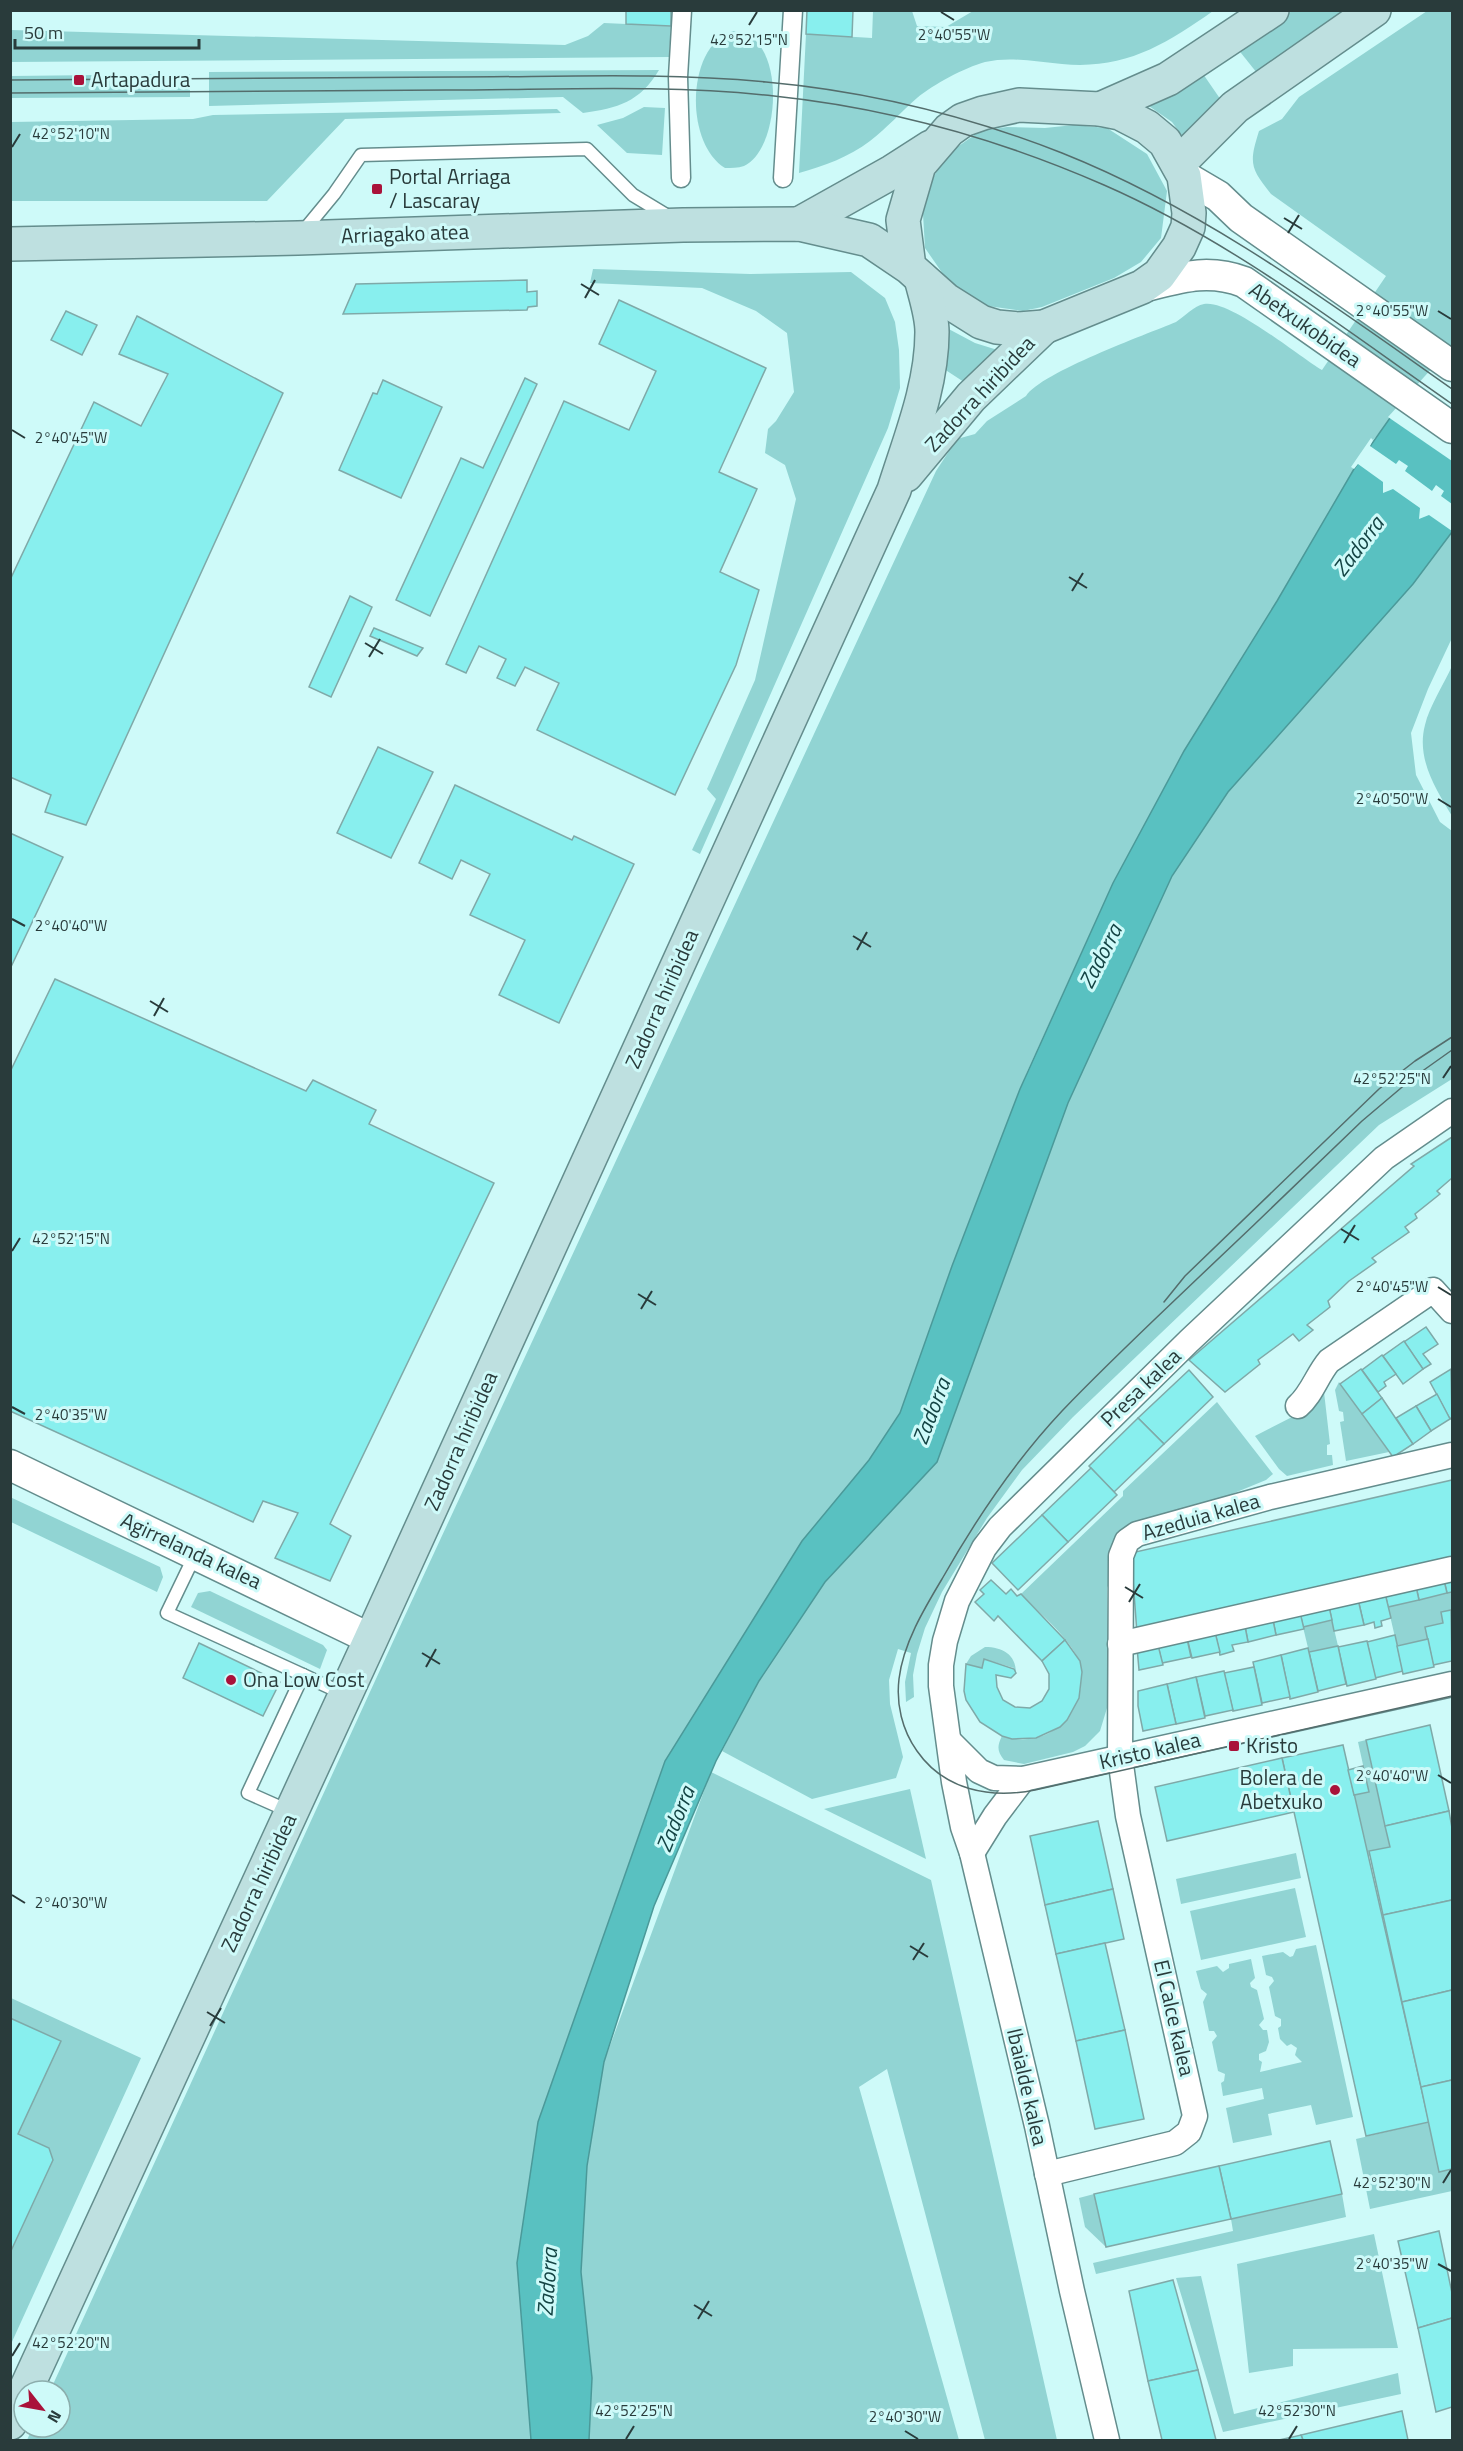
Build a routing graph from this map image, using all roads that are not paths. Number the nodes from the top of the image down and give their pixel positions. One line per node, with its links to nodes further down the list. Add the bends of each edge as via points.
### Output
1 (682, 10): 8 (street, via 678,66)
2 (793, 10): 9 (street)
3 (1272, 10): 5 (main road, Zadorra hiribidea, via 1168,79)
4 (1374, 10): 7 (main road, via 1234,107)
5 (1100, 109): 6 (main road, Zadorra hiribidea, via 1019,105 963,120); 7 (main road, Zadorra hiribidea, via 1120,113 1148,127 1165,142)
6 (935, 144): 10 (main road, Arriagako atea); 14 (main road, Zadorra hiribidea, via 920,165 903,220)
7 (1181, 169): 15 (main road, Zadorra hiribidea, via 1188,227 1159,275); 17 (street, via 1241,218)
8 (681, 178)
9 (783, 178)
10 (799, 224): 11 (main road, Arriagako atea); 14 (main road, Arriagako atea, via 869,240)
11 (683, 225): 12 (main road, Arriagako atea); 12 (lane, via 633,195 587,148 362,155)
12 (298, 238): 13 (main road, Arriagako atea)
13 (10, 244)
14 (915, 272): 16 (main road, Zadorra hiribidea, via 946,300 981,322 1019,329); 19 (main road, Zadorra hiribidea, via 932,331 930,353 920,409)
15 (1142, 287): 16 (main road, Zadorra hiribidea); 18 (street, Abetxukobidea, via 1191,275 1226,275 1252,287)
16 (1044, 327): 19 (main road, Zadorra hiribidea, via 958,411)
17 (1452, 366)
18 (1452, 428)
19 (894, 490): 27 (main road, Zadorra hiribidea)
20 (1452, 1111): 32 (street, Presa kalea, via 1384,1158 1189,1341 1000,1527 972,1568 945,1641 941,1665)
21 (1452, 1311): 22 (street, via 1434,1290 1329,1361)
22 (1298, 1406)
23 (1452, 1455): 28 (street, Azeduia kalea, via 1270,1497 1137,1534 1127,1541 1121,1556)
24 (10, 1466): 25 (street, Agirrelanda kalea)
25 (196, 1554): 27 (street, Agirrelanda kalea); 29 (lane, via 167,1613)
26 (1452, 1569): 28 (street)
27 (371, 1639): 31 (main road, Zadorra hiribidea)
28 (1120, 1644): 33 (street, Azeduia kalea)
29 (303, 1675): 31 (lane); 35 (lane, via 248,1793)
30 (1452, 1684): 33 (street, Kristo kalea)
31 (345, 1694): 35 (main road, Zadorra hiribidea)
32 (949, 1737): 34 (street, Kristo kalea, via 979,1771 994,1778); 36 (street, Ibaialde kalea, via 954,1782)
33 (1120, 1757): 34 (street, Kristo kalea); 37 (street, El Calce kalea, via 1128,1816 1195,2116 1189,2132 1175,2143)
34 (1023, 1779): 36 (street)
35 (291, 1812): 38 (main road, Zadorra hiribidea)
36 (972, 1853): 37 (street, Ibaialde kalea)
37 (1047, 2174): 39 (street, Ibaialde kalea)
38 (31, 2379)
39 (1107, 2440)

